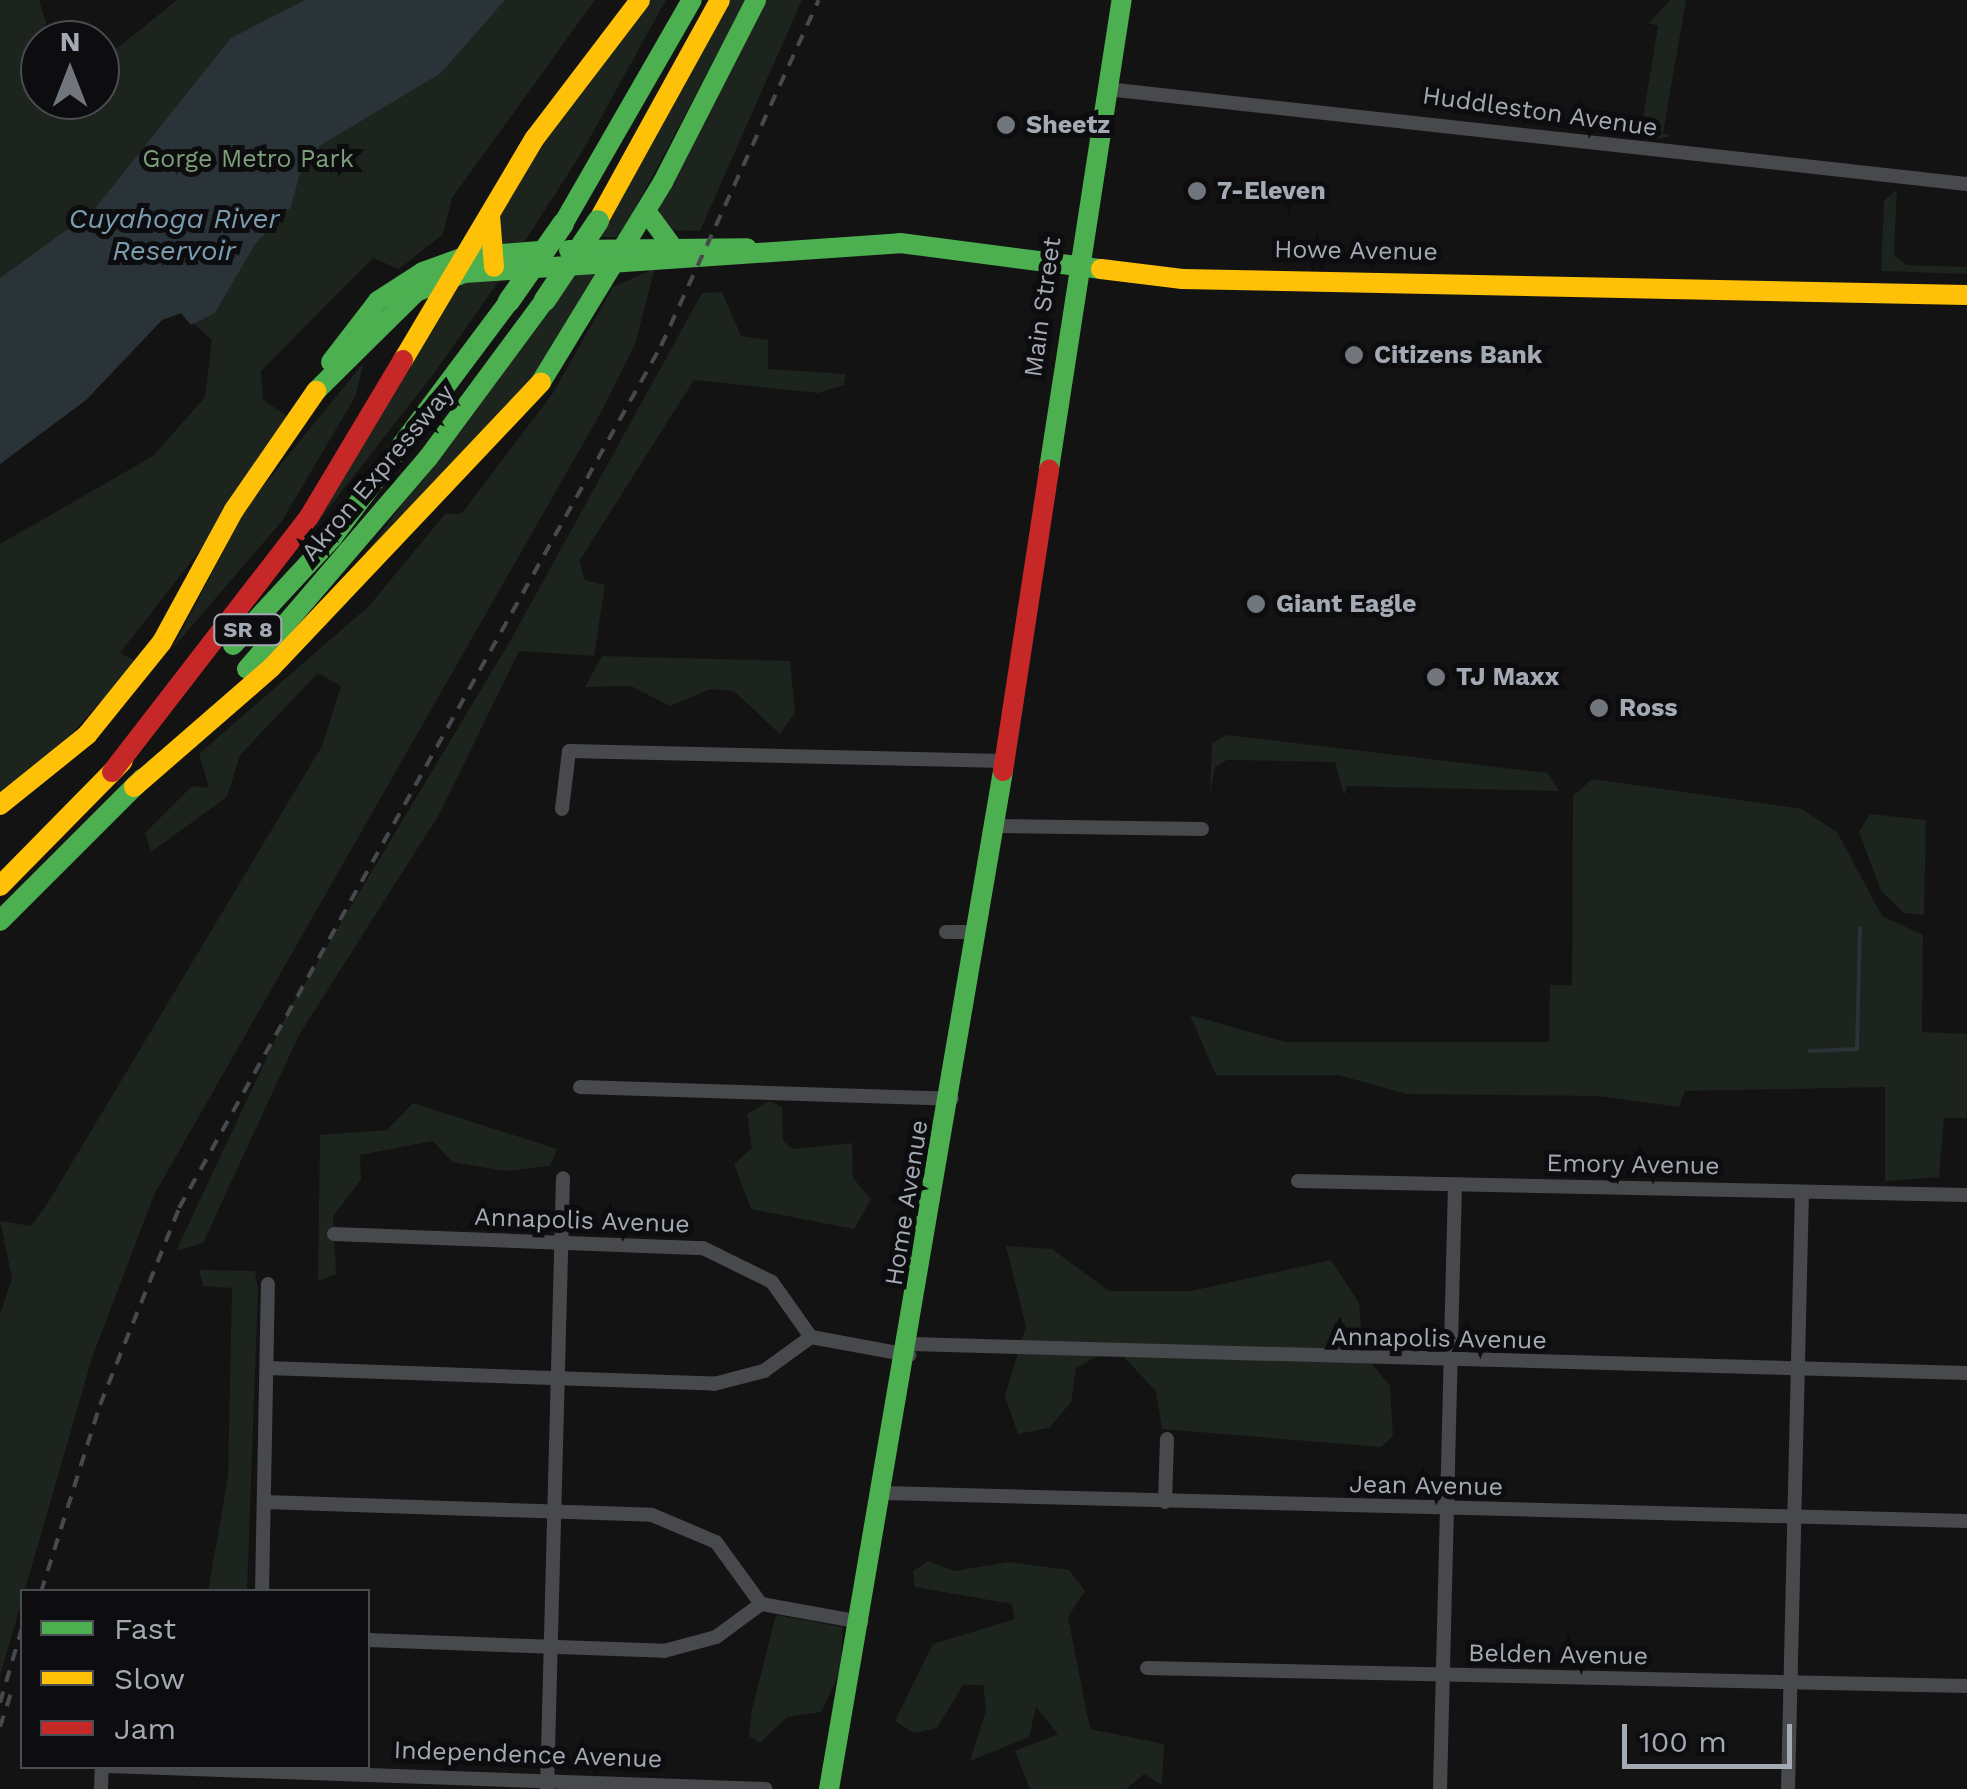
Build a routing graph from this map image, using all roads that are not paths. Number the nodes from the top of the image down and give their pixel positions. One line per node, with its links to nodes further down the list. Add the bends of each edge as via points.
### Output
1 (640, 0): 9 (main road)
2 (692, 0): 19 (main road, Akron Expressway / SR 8, bridge, via 563,224 332,538)
3 (720, 0): 20 (main road, Akron Expressway / SR 8, bridge, via 598,221 544,300 353,548)
4 (756, 0): 8 (main road)
5 (1122, 0): 6 (main road, Main Street)
6 (1107, 89): 7 (street, Huddleston Avenue); 15 (main road, Main Street)
7 (1967, 184)
8 (646, 211): 10 (main road, via 652,231); 12 (main road)
9 (490, 215): 13 (main road); 14 (main road)
10 (671, 245): 11 (main road, Howe Avenue); 12 (main road, Howe Avenue)
11 (747, 248): 12 (main road, Howe Avenue); 15 (main road, Howe Avenue, via 920,244)
12 (620, 255): 13 (main road, Howe Avenue); 20 (main road, via 553,369 484,455 271,668)
13 (494, 260): 14 (main road, Howe Avenue)
14 (461, 268): 19 (main road, via 309,517); 21 (main road, via 404,302 323,382 142,668 88,735)
15 (1076, 268): 16 (main road, Howe Avenue, via 1182,279); 17 (main road, Main Street)
16 (1967, 294)
17 (1026, 623): 18 (main road, Home Avenue)
18 (1004, 762): 22 (street, via 569,752); 23 (main road, Home Avenue)
19 (112, 772): 25 (main road, Akron Expressway / SR 8)
20 (134, 787): 26 (main road, Akron Expressway / SR 8)
21 (0, 805)
22 (562, 809)
23 (995, 826): 24 (street); 28 (main road, Home Avenue)
24 (1202, 828)
25 (0, 886)
26 (0, 921)
27 (946, 932): 28 (street)
28 (978, 932): 30 (main road, Home Avenue)
29 (580, 1086): 30 (street)
30 (952, 1099): 40 (main road, Home Avenue)
31 (563, 1178): 37 (street)
32 (1298, 1182): 33 (street, Emory Avenue)
33 (1455, 1184): 34 (street, Emory Avenue); 41 (street)
34 (1802, 1192): 35 (street, Emory Avenue); 43 (street)
35 (1967, 1196)
36 (334, 1234): 37 (street, Annapolis Avenue)
37 (561, 1241): 39 (street, Annapolis Avenue, via 733,1256 772,1282); 45 (street)
38 (268, 1284): 42 (street)
39 (811, 1337): 40 (street, Annapolis Avenue); 45 (street, via 773,1366 727,1382)
40 (910, 1350): 41 (street, Annapolis Avenue); 47 (main road, Home Avenue)
41 (1450, 1362): 43 (street, Annapolis Avenue); 51 (street)
42 (267, 1368): 45 (street); 48 (street)
43 (1799, 1368): 44 (street, Annapolis Avenue); 52 (street)
44 (1967, 1373)
45 (558, 1374): 50 (street)
46 (1168, 1438): 49 (street)
47 (884, 1493): 49 (street, Jean Avenue); 56 (main road, Home Avenue)
48 (265, 1502): 50 (street); 54 (street)
49 (1165, 1502): 51 (street, Jean Avenue)
50 (554, 1508): 55 (street, via 686,1525 733,1559); 58 (street)
51 (1447, 1509): 52 (street, Jean Avenue); 60 (street)
52 (1795, 1518): 53 (street, Jean Avenue); 61 (street)
53 (1967, 1521)
54 (262, 1589)
55 (761, 1604): 56 (street); 58 (street, via 681,1648)
56 (861, 1622): 66 (main road, Home Avenue)
57 (370, 1640): 58 (street)
58 (550, 1644): 64 (street)
59 (1147, 1668): 60 (street, Belden Avenue)
60 (1444, 1674): 61 (street, Belden Avenue); 67 (street)
61 (1791, 1682): 62 (street, Belden Avenue); 68 (street)
62 (1967, 1686)
63 (276, 1769): 64 (street, Independence Avenue)
64 (547, 1783): 65 (street, Independence Avenue)
65 (766, 1789)
66 (829, 1789)
67 (1440, 1789)
68 (1788, 1789)

